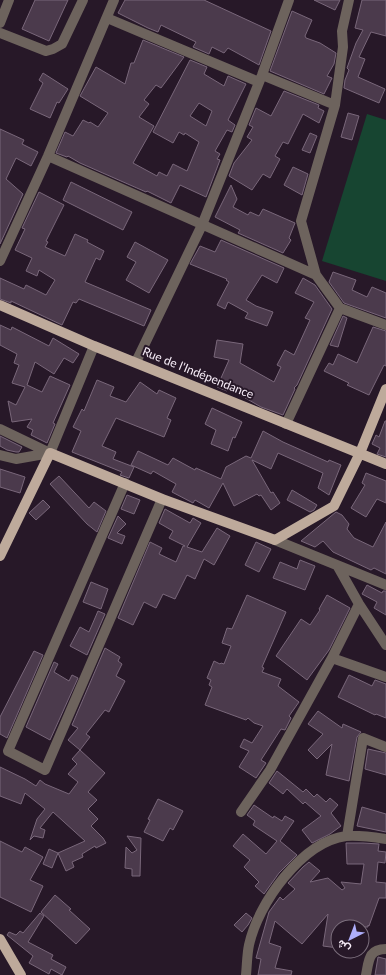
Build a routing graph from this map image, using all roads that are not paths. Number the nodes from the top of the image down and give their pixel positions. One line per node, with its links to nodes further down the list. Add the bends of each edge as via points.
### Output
1 (10, 0): 7 (street)
2 (83, 0): 8 (street, via 62,44 53,49 46,51)
3 (114, 0): 6 (street)
4 (289, 0): 9 (street)
5 (349, 0): 10 (street, via 342,31 343,47)
6 (107, 18): 9 (street); 11 (street)
7 (0, 23)
8 (0, 33)
9 (260, 78): 10 (street); 12 (street)
10 (334, 105): 14 (street, via 301,221)
11 (48, 156): 12 (street); 13 (street)
12 (202, 225): 14 (street); 19 (street)
13 (0, 261)
14 (316, 275): 16 (street)
15 (0, 305): 18 (main road, Rue de l'Indépendance)
16 (340, 308): 17 (street); 21 (street)
17 (386, 325)
18 (94, 346): 19 (main road, Rue de l'Indépendance); 23 (street)
19 (136, 362): 21 (main road, Rue de l'Indépendance)
20 (386, 389): 24 (main road)
21 (286, 424): 24 (main road, Rue de l'Indépendance)
22 (0, 429): 23 (street)
23 (50, 453): 25 (street, via 16,458); 27 (main road); 29 (main road)
24 (360, 453): 26 (main road, Rue de l'Indépendance); 30 (main road, via 334,506)
25 (0, 455)
26 (386, 464)
27 (125, 483): 28 (main road); 28 (street, via 8,751 45,770)
28 (162, 499): 30 (main road)
29 (4, 540): 31 (main road)
30 (275, 540): 32 (street)
31 (0, 556)
32 (337, 565): 33 (street); 34 (street)
33 (386, 586)
34 (359, 604): 35 (street); 36 (street)
35 (386, 645)
36 (332, 658): 37 (street); 39 (street, via 270,770)
37 (386, 677)
38 (386, 747): 40 (street, via 363,738)
39 (241, 812)
40 (347, 836): 41 (street); 46 (street, via 314,849 276,888 253,931)
41 (386, 839)
42 (0, 939): 44 (main road)
43 (386, 949): 47 (street, via 376,950 370,955)
44 (4, 952): 45 (main road)
45 (21, 975)
46 (246, 975)
47 (366, 975)

